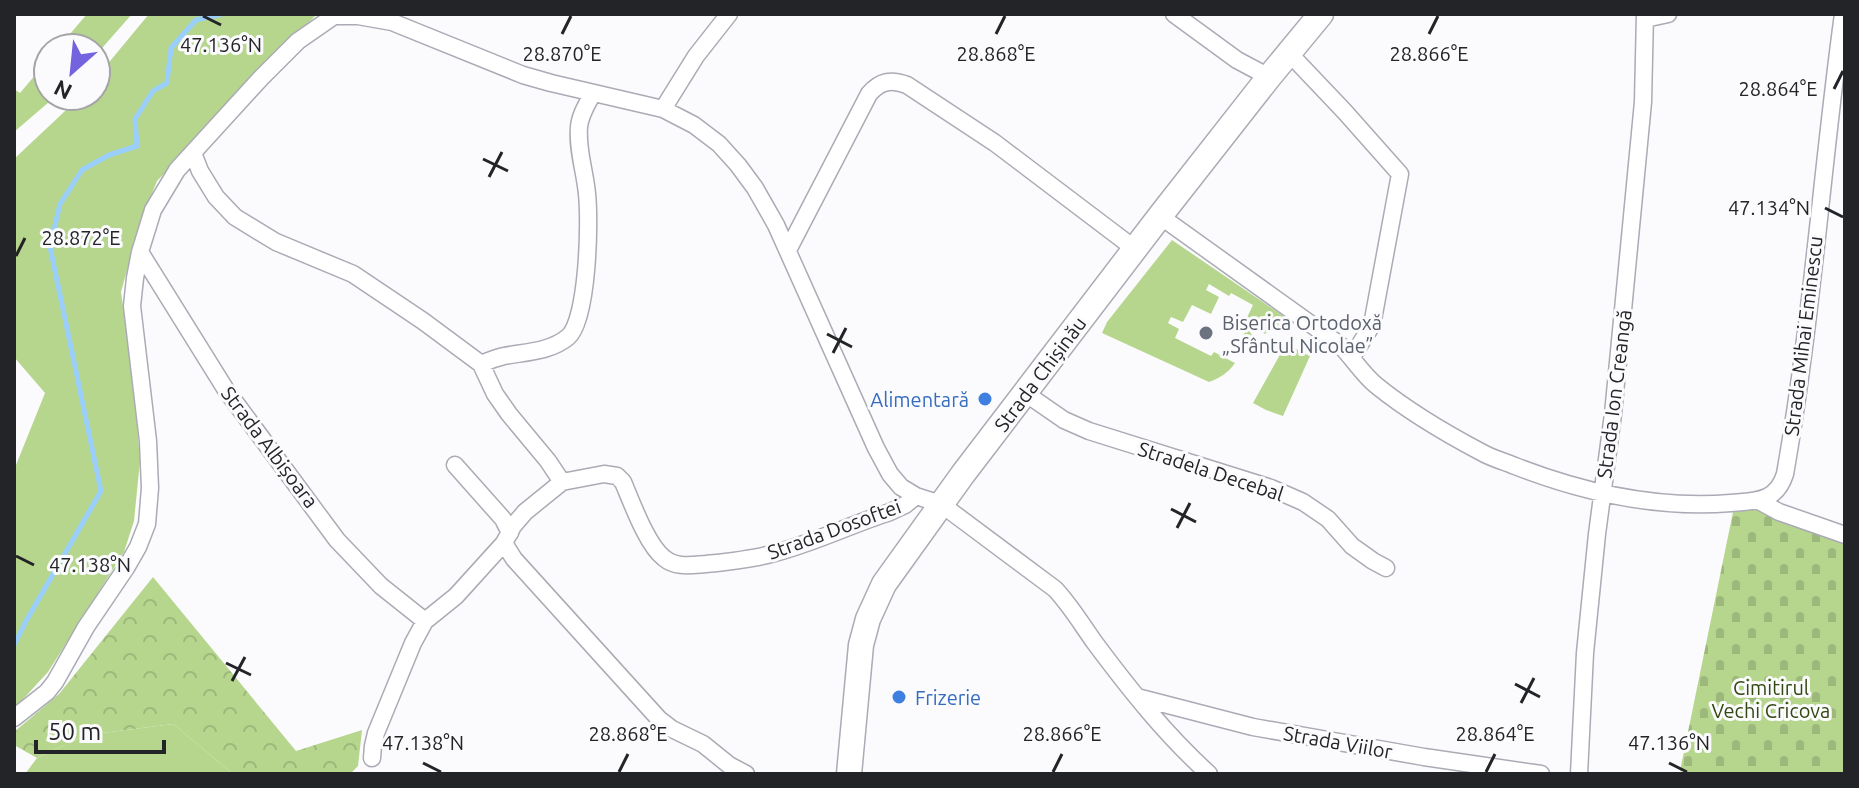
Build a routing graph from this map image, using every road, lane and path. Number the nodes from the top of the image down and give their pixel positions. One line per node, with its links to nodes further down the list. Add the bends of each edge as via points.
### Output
1 (729, 14): 12 (street)
2 (1174, 14): 10 (street)
3 (1321, 14): 9 (street, Strada Chișinău)
4 (1668, 14): 7 (street)
5 (1843, 14): 25 (street, Strada Mihai Eminescu, via 1785,474 1776,490)
6 (332, 15): 8 (street); 13 (street, via 298,41)
7 (1645, 16): 23 (street, Strada Ion Creangă, via 1643,102)
8 (394, 18): 11 (street, via 509,70)
9 (1289, 53): 10 (street, Strada Chișinău); 18 (street, via 1400,174 1372,325)
10 (1269, 77): 14 (street, Strada Chișinău)
11 (593, 93): 12 (street); 19 (street, via 580,118 578,143 587,194 580,317 573,332 557,344)
12 (663, 109): 16 (street, via 694,125 738,165)
13 (193, 153): 17 (street, via 158,200); 19 (street, via 216,197 235,217 276,242 353,274)
14 (1160, 216): 15 (street, Strada Chișinău); 18 (street)
15 (1135, 249): 16 (street, via 995,143 907,85 887,81 869,94); 20 (street, Strada Chișinău)
16 (788, 250): 24 (street, via 876,448 890,474)
17 (140, 252): 30 (street, Strada Albișoara, via 226,390 337,540 381,586); 32 (street, via 132,306 148,441 147,524 55,682)
18 (1352, 357): 23 (street, via 1375,384 1483,453)
19 (481, 364): 22 (street, via 495,394)
20 (1025, 393): 26 (street, Strada Chișinău); 29 (street, Stradela Decebal, via 1089,431 1303,502)
21 (455, 465): 28 (street, via 503,519)
22 (562, 482): 24 (street, Strada Dosoftei, via 595,474 617,476 659,553 678,565 789,549 890,512); 28 (street, via 525,512)
23 (1602, 494): 25 (street, via 1709,505); 38 (street, Strada Ion Creangă)
24 (916, 496): 26 (street)
25 (1757, 500): 27 (street)
26 (941, 504): 31 (street, via 1055,589); 35 (street, Strada Chișinău, via 884,584 868,619)
27 (1845, 535)
28 (507, 538): 30 (street, via 456,596); 34 (street, via 514,559 659,719)
29 (1386, 568)
30 (425, 621): 33 (street, via 376,733)
31 (1137, 697): 36 (street); 37 (street, Strada Viilor, via 1253,727)
32 (14, 718)
33 (372, 758)
34 (746, 774)
35 (849, 774)
36 (1209, 774)
37 (1541, 774)
38 (1579, 774)

